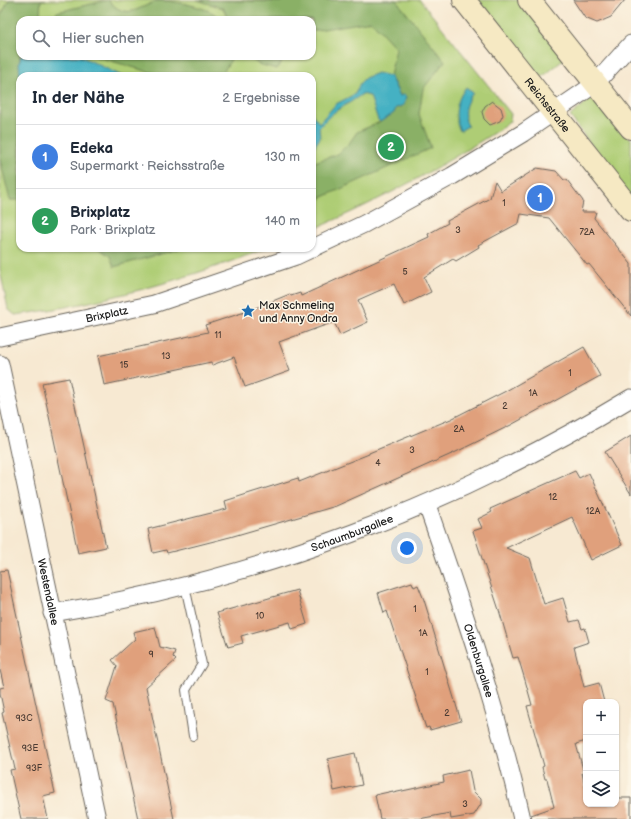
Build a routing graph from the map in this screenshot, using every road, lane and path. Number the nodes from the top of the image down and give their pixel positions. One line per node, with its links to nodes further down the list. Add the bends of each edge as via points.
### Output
1 (464, 0): 5 (main road, Reichsstraße)
2 (529, 0): 4 (main road)
3 (631, 44): 4 (street, Brixplatz)
4 (595, 84): 5 (street, Brixplatz); 6 (main road)
5 (552, 112): 7 (main road, Reichsstraße); 8 (street, Brixplatz, via 523,133 452,176 364,224)
6 (631, 128)
7 (631, 210)
8 (316, 247)
9 (304, 252): 10 (street, Brixplatz, via 154,304)
10 (0, 337)
11 (0, 364): 15 (street, Westendallee)
12 (631, 398): 13 (street, Schaumburgallee, via 591,422)
13 (427, 505): 14 (street, Schaumburgallee, via 301,553); 18 (street, Oldenburgallee, via 462,606 503,740)
14 (185, 586): 15 (street, Schaumburgallee); 16 (lane, via 202,664 186,690)
15 (52, 613): 17 (street, Westendallee)
16 (192, 736)
17 (97, 819)
18 (522, 819)

